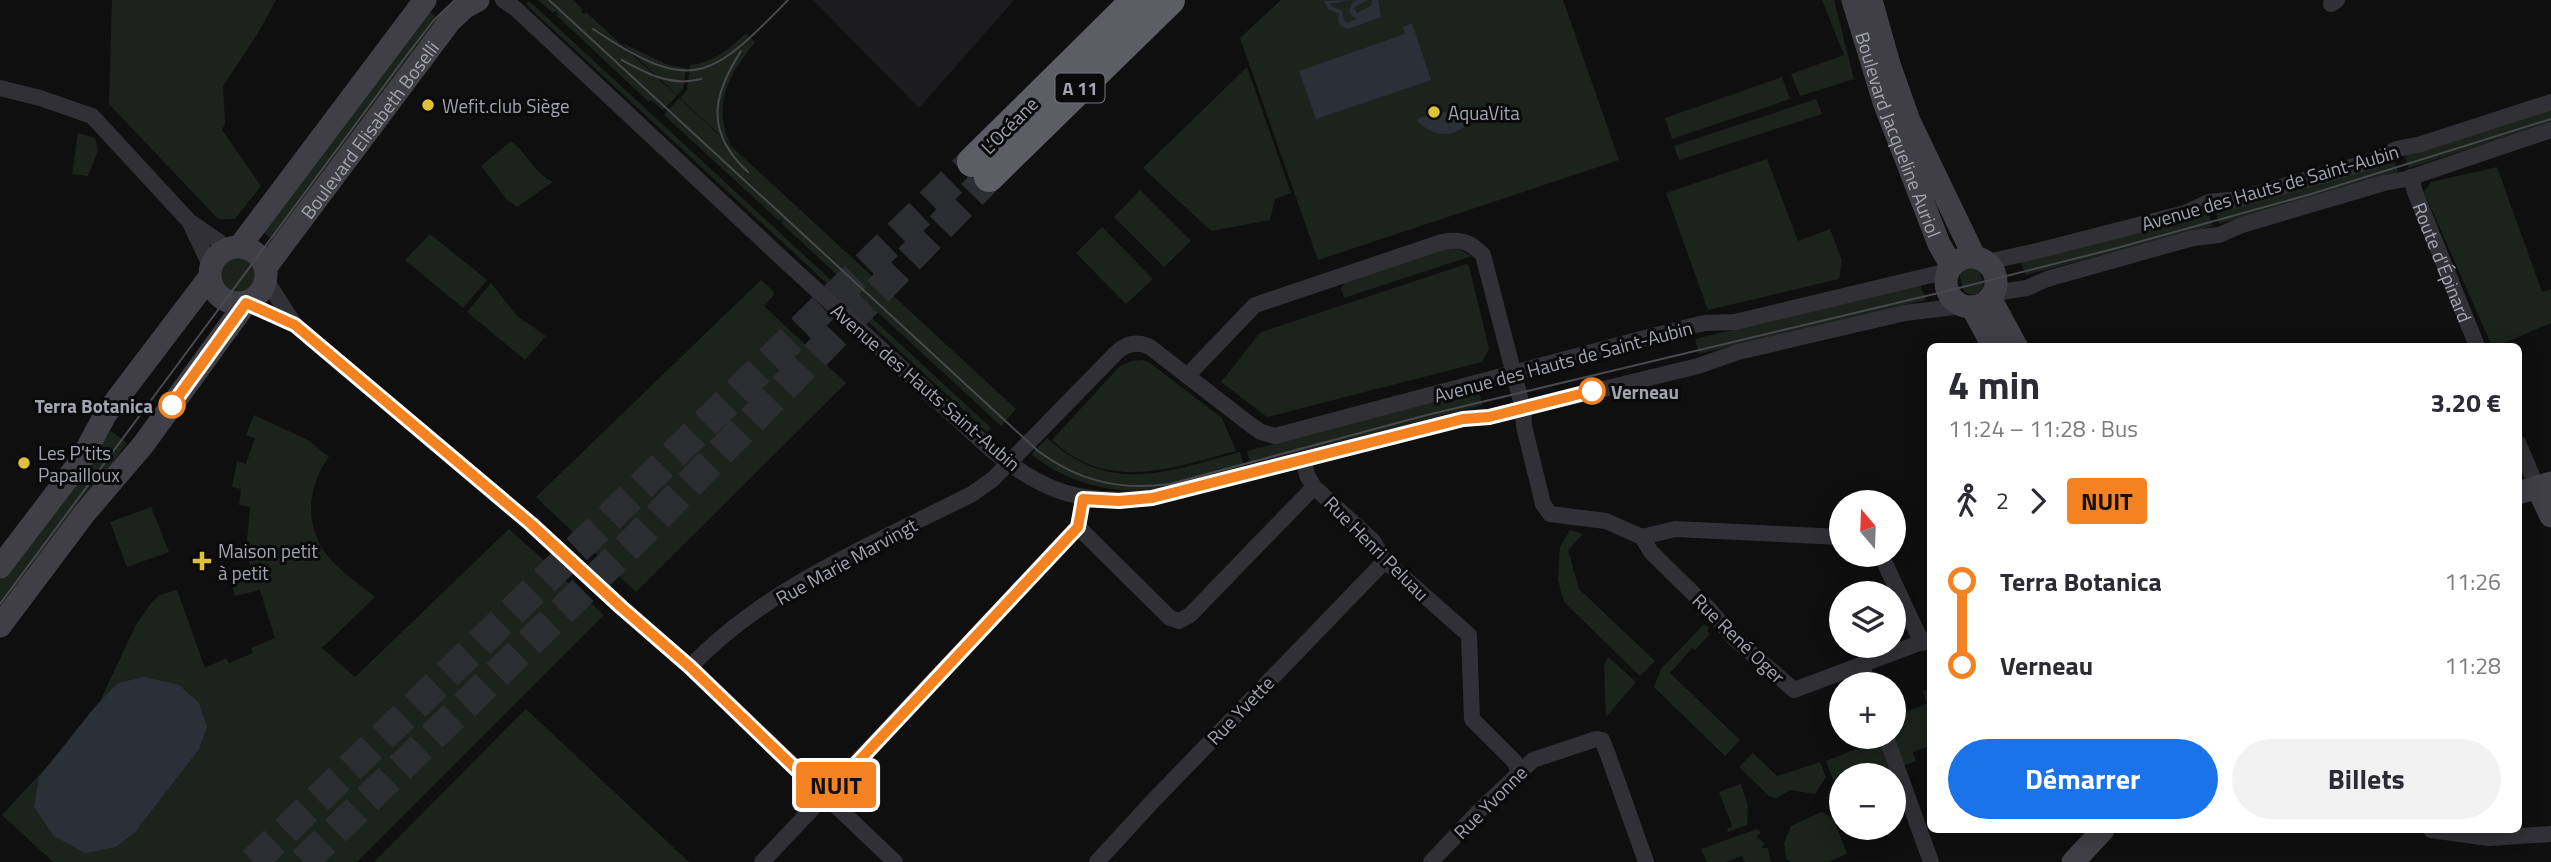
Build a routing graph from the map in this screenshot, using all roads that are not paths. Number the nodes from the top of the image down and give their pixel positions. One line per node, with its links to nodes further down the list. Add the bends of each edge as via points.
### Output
1 (425, 0): 13 (street, Boulevard Elisabeth Boselli)
2 (478, 0): 17 (street, Boulevard Elisabeth Boselli, via 450,21)
3 (503, 0): 30 (street, Avenue des Hauts Saint-Aubin)
4 (1136, 0): 5 (highway, L’Océane / A 11, via 981,169)
5 (1170, 0)
6 (1853, 0): 15 (street, Boulevard Jacqueline Auriol, via 1884,102)
7 (1871, 0): 14 (street, Boulevard Jacqueline Auriol, via 1909,121 1963,238)
8 (0, 88): 12 (street, via 92,116)
9 (2551, 103): 14 (street, Avenue des Hauts de Saint-Aubin, via 2238,199 2209,202 2185,213 2037,251)
10 (2551, 130): 11 (street, Avenue des Hauts de Saint-Aubin)
11 (2412, 177): 18 (street, Avenue des Hauts de Saint-Aubin); 23 (street, Route d'Épinard)
12 (189, 221): 13 (street); 16 (street)
13 (234, 247): 16 (street, via 217,255); 17 (street, via 259,255)
14 (1980, 259): 15 (street, via 1962,258); 18 (street, via 1996,276)
15 (1950, 268): 18 (street, via 1945,283 1951,298); 25 (street, Avenue des Hauts de Saint-Aubin)
16 (210, 272): 19 (street, via 213,290 225,301); 39 (street, via 106,415 80,462)
17 (266, 274): 19 (street, via 260,293); 20 (street)
18 (1979, 301): 21 (street); 22 (street); 24 (street, Avenue des Hauts de Saint-Aubin, via 1892,316 1738,352)
19 (246, 303): 20 (street); 41 (street, via 143,445 84,514)
20 (295, 325): 44 (street, via 531,524)
21 (1992, 343)
22 (2014, 343)
23 (2476, 343)
24 (1698, 366): 27 (street, Avenue des Hauts Saint-Aubin)
25 (1513, 372): 26 (street, Avenue des Hauts de Saint-Aubin, via 1275,436 1261,432); 26 (street, via 1483,255 1474,245 1458,239 1255,305); 27 (street)
26 (1187, 376): 30 (street, Rue Marie Marvingt, via 1150,347 1126,345)
27 (1523, 409): 29 (street, Avenue des Hauts Saint-Aubin, via 1463,419); 37 (street, Rue René Oger, via 1550,514 1606,521)
28 (2522, 453): 32 (street)
29 (1304, 461): 31 (street, Rue Henri Peluau); 33 (street, Avenue des Hauts Saint-Aubin, via 1152,498)
30 (1008, 464): 33 (street, Avenue des Hauts Saint-Aubin, via 1051,489); 44 (street, Rue Marie Marvingt, via 972,494 817,573 751,615)
31 (1314, 487): 35 (street, via 1182,621 1170,618); 38 (street, Rue Henri Peluau, via 1373,541)
32 (2536, 487): 34 (street)
33 (1083, 499): 35 (street)
34 (2551, 516)
35 (1078, 527): 48 (street)
36 (1829, 536): 37 (street, via 1675,529)
37 (1642, 537): 43 (street, Rue René Oger, via 1734,638 1790,688 1800,689)
38 (1385, 561): 47 (street, Rue Henri Peluau, via 1469,635 1472,719 1514,762); 54 (street, Rue Yvette)
39 (0, 567)
40 (1887, 567): 42 (street, Rue René Oger)
41 (0, 626)
42 (1926, 641): 43 (street, Rue René Oger)
43 (1862, 666): 45 (street)
44 (690, 667): 48 (street)
45 (1864, 672)
46 (1890, 749): 57 (street)
47 (1519, 774): 55 (street, Rue Yvonne); 56 (street, Rue Yvonne, via 1533,760 1602,740)
48 (825, 797): 52 (street); 53 (street)
49 (2100, 833): 58 (street)
50 (2453, 833): 51 (street, via 2489,838)
51 (2551, 834)
52 (762, 862)
53 (895, 862)
54 (1097, 862)
55 (1431, 862)
56 (1646, 862)
57 (1931, 862)
58 (2073, 862)

